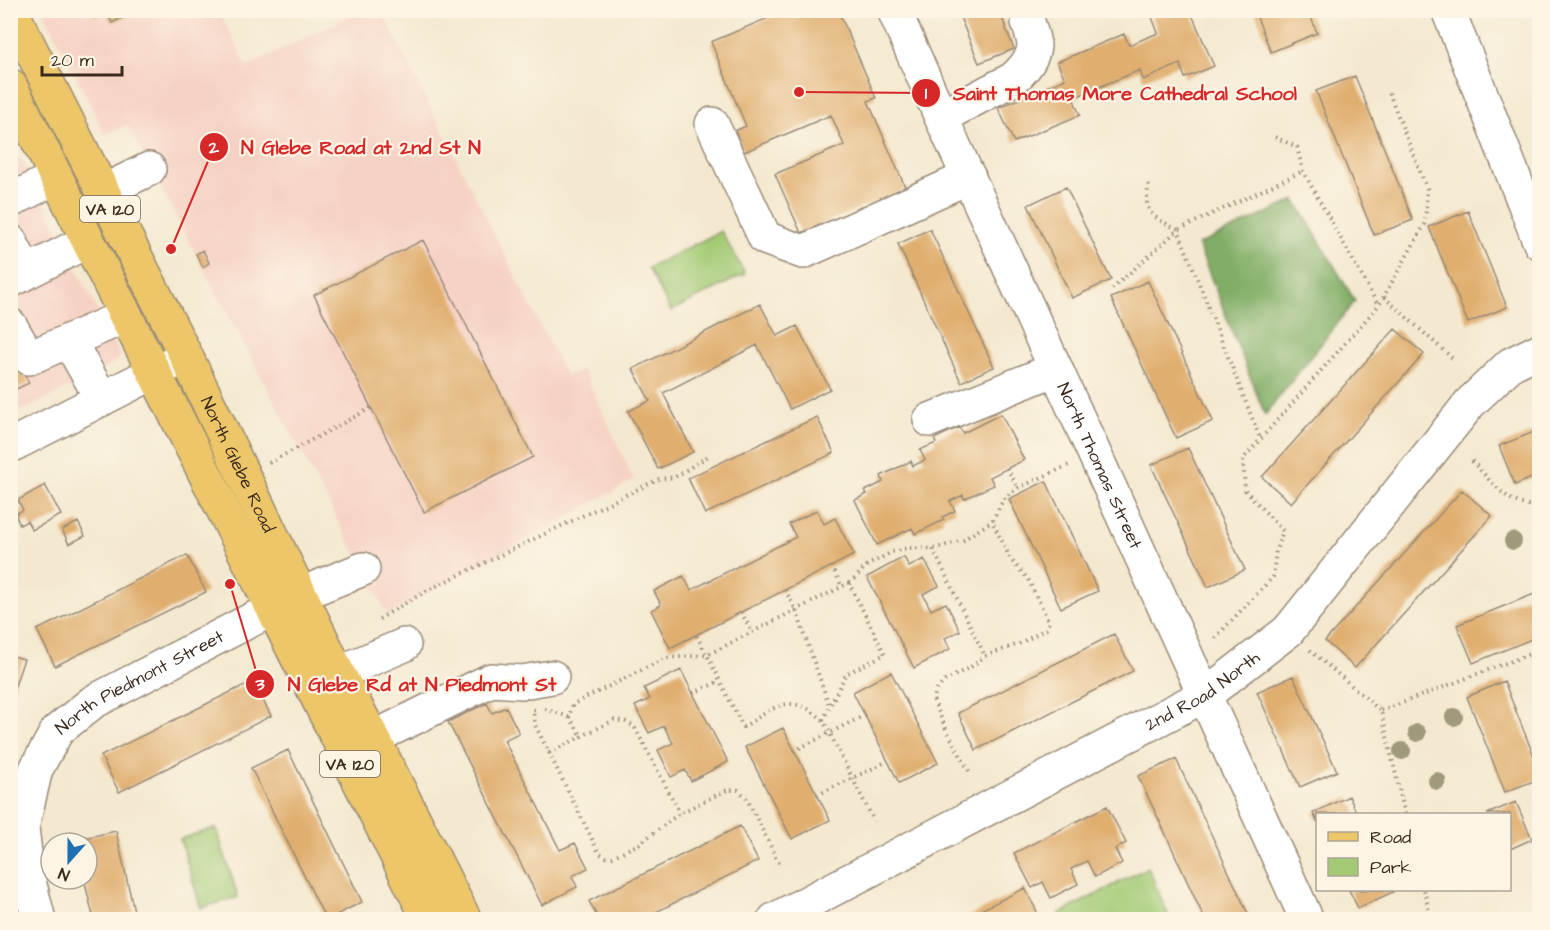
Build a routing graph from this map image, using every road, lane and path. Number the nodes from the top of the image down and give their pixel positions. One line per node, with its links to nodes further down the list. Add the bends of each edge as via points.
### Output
1 (11, 10): 5 (main road, North Glebe Road / VA 120)
2 (894, 10): 8 (street, North Thomas Street)
3 (1448, 10): 21 (street)
4 (1028, 22): 8 (street, via 1034,46 1021,72)
5 (24, 67): 16 (main road, North Glebe Road / VA 120)
6 (10, 84): 13 (main road, North Glebe Road / VA 120)
7 (1389, 93): 24 (path, via 1427,189 1425,224)
8 (941, 117): 14 (street, North Thomas Street)
9 (711, 124): 14 (street, via 765,237 803,252)
10 (1275, 137): 12 (path, via 1297,147)
11 (149, 169): 16 (street)
12 (1303, 171): 18 (path); 25 (path)
13 (56, 177): 17 (street); 20 (main road, North Glebe Road / VA 120)
14 (969, 177): 32 (street, North Thomas Street)
15 (1149, 184): 18 (path, via 1145,201 1152,216)
16 (102, 192): 30 (main road, North Glebe Road / VA 120)
17 (10, 201)
18 (1178, 230): 23 (path); 37 (path)
19 (10, 241): 22 (street)
20 (87, 241): 22 (street); 26 (main road, North Glebe Road / VA 120)
21 (1539, 243)
22 (18, 276)
23 (1112, 289)
24 (1384, 297): 25 (path); 31 (path)
25 (1379, 305): 37 (path)
26 (126, 316): 28 (street); 33 (main road, North Glebe Road / VA 120)
27 (10, 325): 28 (street, via 29,358)
28 (69, 341): 34 (street)
29 (1539, 350): 58 (street, 2nd Road North, via 1511,364 1470,403)
30 (186, 356): 33 (street); 53 (main road, North Glebe Road / VA 120)
31 (1452, 358)
32 (1056, 369): 36 (street); 70 (street, North Thomas Street)
33 (155, 371): 34 (street); 54 (main road, North Glebe Road / VA 120)
34 (102, 399): 38 (street)
35 (371, 408): 39 (path)
36 (930, 420)
37 (1260, 439): 61 (path, via 1243,459 1245,490 1283,531 1273,577)
38 (10, 446)
39 (286, 453)
40 (710, 455): 57 (path, via 675,477 659,479 426,591)
41 (1472, 461): 45 (path, via 1518,504 1531,507)
42 (1076, 462): 44 (path)
43 (1007, 468): 44 (path)
44 (1018, 488): 46 (path, via 1005,497)
45 (1539, 503)
46 (992, 521): 47 (path, via 963,540); 65 (path, via 1049,622 1046,629 1028,639)
47 (933, 549): 50 (path, via 892,552 866,566); 65 (path)
48 (832, 566): 51 (path)
49 (363, 569): 53 (street, North Piedmont Street)
50 (850, 584): 51 (path); 71 (path, via 885,654 846,674)
51 (842, 587): 55 (path)
52 (785, 590): 55 (path)
53 (301, 594): 54 (street, North Piedmont Street); 66 (main road, North Glebe Road / VA 120)
54 (272, 609): 88 (street, North Piedmont Street, via 93,702 57,731 36,769 22,828); 92 (main road, North Glebe Road / VA 120)
55 (796, 610): 59 (path); 71 (path)
56 (741, 612): 59 (path)
57 (378, 620)
58 (1288, 631): 70 (street, 2nd Road North); 72 (path)
59 (752, 632): 64 (path)
60 (696, 635): 64 (path)
61 (1215, 638)
62 (404, 645): 66 (street)
63 (1539, 650): 72 (path)
64 (707, 655): 68 (path); 74 (path, via 666,658 573,704)
65 (985, 656): 82 (path, via 945,681 933,699)
66 (338, 673): 78 (main road, North Glebe Road / VA 120)
67 (552, 677): 78 (street, via 522,682 491,680)
68 (720, 681): 69 (path); 75 (path, via 743,727 789,703 812,710)
69 (693, 693)
70 (1205, 695): 94 (street, 2nd Road North); 95 (street, North Thomas Street)
71 (829, 705): 75 (path)
72 (1381, 711): 86 (path)
73 (865, 715): 76 (path)
74 (569, 717): 77 (path); 80 (path, via 546,709 532,711)
75 (822, 720): 76 (path)
76 (831, 733): 79 (path); 83 (path)
77 (582, 736): 80 (path); 85 (path, via 614,720 634,726)
78 (373, 738): 93 (main road, North Glebe Road / VA 120)
79 (794, 751)
80 (549, 753): 85 (path, via 599,853 606,857 639,844)
81 (888, 761): 83 (path)
82 (969, 771)
83 (852, 778): 84 (path); 87 (path)
84 (817, 795)
85 (680, 813): 89 (path, via 727,790 738,790 746,797)
86 (1406, 813)
87 (874, 821)
88 (19, 867): 91 (street, North Piedmont Street)
89 (781, 867)
90 (1424, 891): 96 (path)
91 (39, 920)
92 (429, 920)
93 (465, 920)
94 (774, 920)
95 (1307, 920)
96 (1431, 920)

